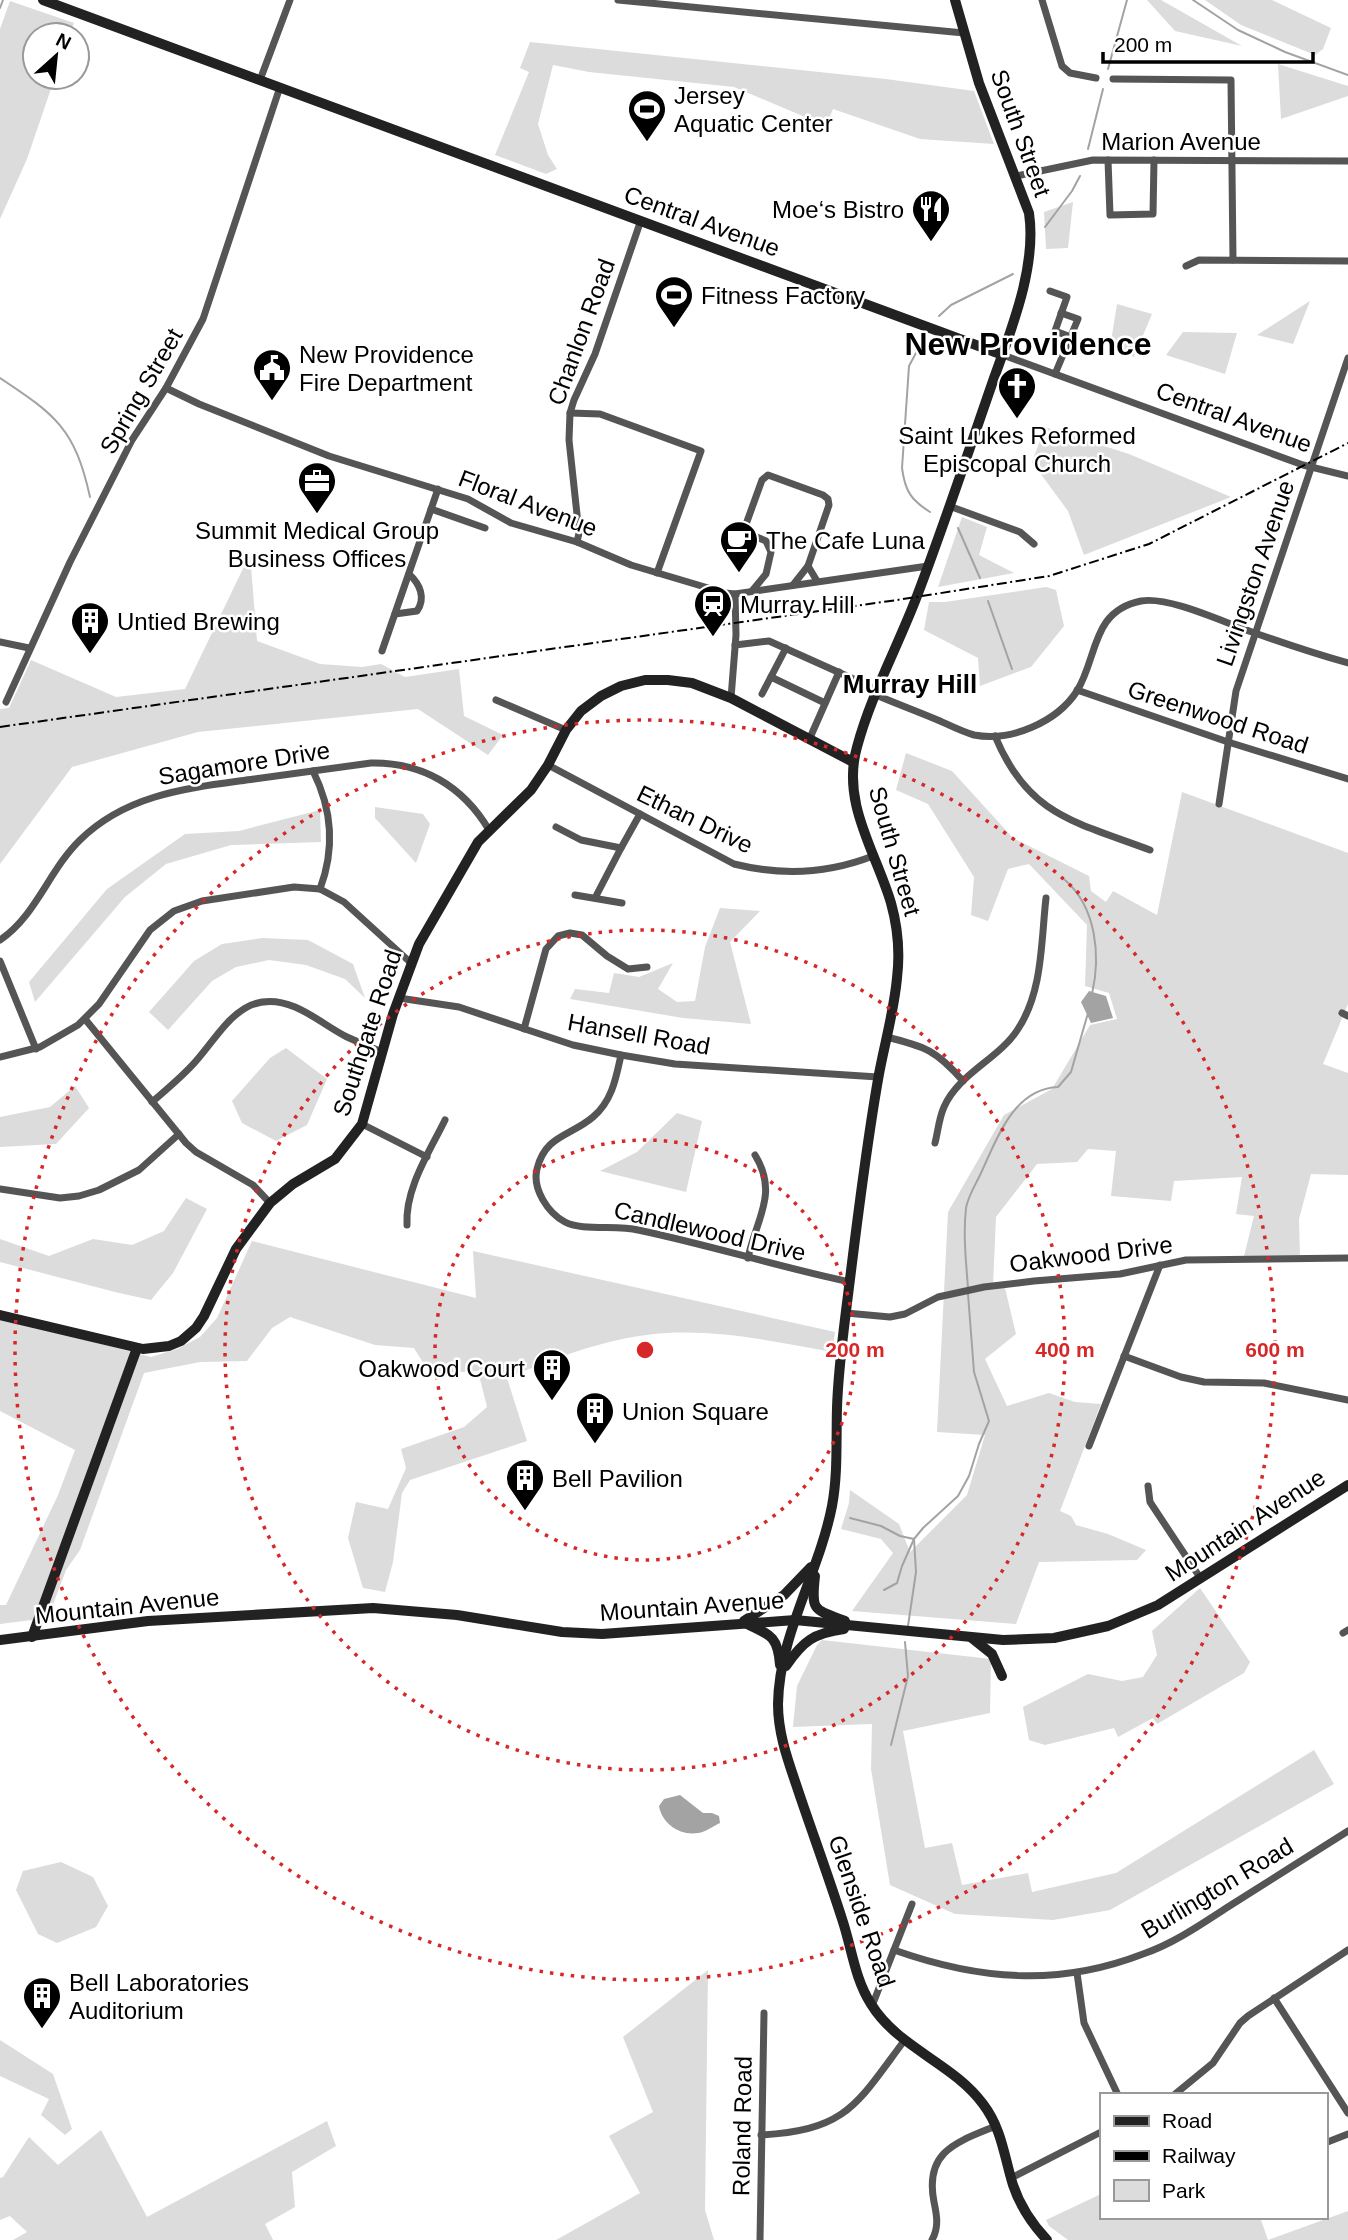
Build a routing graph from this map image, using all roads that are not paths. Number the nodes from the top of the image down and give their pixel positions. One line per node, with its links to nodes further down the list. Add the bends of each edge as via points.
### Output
1 (43, 0): 10 (street, Central Avenue)
2 (290, 0): 10 (street)
3 (618, 0): 6 (street)
4 (955, 0): 7 (street, South Street)
5 (1042, 0): 8 (street, via 1062,66 1070,73)
6 (664, 2): 7 (street)
7 (964, 33): 16 (street, South Street)
8 (1096, 78)
9 (1113, 79): 14 (street, via 1231,80)
10 (260, 80): 11 (street, Central Avenue)
11 (279, 87): 17 (street, Central Avenue); 27 (street, Spring Street, via 203,319)
12 (1108, 159): 13 (street, Marion Avenue); 13 (street, via 1110,215 1153,214); 16 (street, Marion Avenue)
13 (1154, 160): 14 (street, Marion Avenue)
14 (1232, 161): 15 (street, Marion Avenue); 18 (street)
15 (1348, 161)
16 (1016, 176): 24 (street, South Street, via 1029,213 1030,254)
17 (641, 220): 24 (street, Central Avenue); 28 (street, Chanlon Road)
18 (1233, 260): 19 (street); 20 (street, via 1199,260)
19 (1348, 261)
20 (1185, 266)
21 (1050, 291): 22 (street, via 1068,297)
22 (1061, 313): 23 (street, via 1077,319); 23 (street, via 1055,331)
23 (1071, 337): 26 (street)
24 (1003, 355): 26 (street, Central Avenue); 32 (street, South Street)
25 (1348, 358): 29 (street, Livingston Avenue)
26 (1055, 374): 29 (street, Central Avenue)
27 (166, 388): 31 (street, Floral Avenue, via 329,456); 51 (street, Spring Street, via 132,440)
28 (570, 413): 35 (street, Chanlon Road); 39 (street, via 600,414 701,451)
29 (1311, 467): 30 (street, Central Avenue); 48 (street, Livingston Avenue)
30 (1348, 476)
31 (438, 489): 33 (street); 35 (street, Floral Avenue, via 468,499 511,523)
32 (950, 506): 36 (street, via 1020,532); 38 (street, South Street)
33 (431, 509): 34 (street); 40 (street)
34 (485, 528)
35 (577, 542): 39 (street, Floral Avenue)
36 (1034, 544)
37 (807, 566): 41 (street, via 828,499 768,475 745,527 747,533 768,544 771,552); 42 (street); 43 (street)
38 (928, 566): 42 (street, Floral Avenue); 58 (street, South Street)
39 (656, 573): 46 (street, Floral Avenue)
40 (409, 574): 47 (street); 47 (street, via 420,586 422,602 417,611)
41 (765, 574): 44 (street); 45 (street)
42 (817, 581): 43 (street, Floral Avenue)
43 (792, 585): 44 (street, Floral Avenue)
44 (773, 588): 45 (street, Floral Avenue)
45 (752, 591): 46 (street, Floral Avenue)
46 (735, 594): 50 (street)
47 (395, 614): 53 (street)
48 (1256, 634): 54 (street); 57 (street, via 1169,602 1132,603 1115,612 1103,626); 67 (street, Livingston Avenue, via 1236,691)
49 (0, 642): 51 (street)
50 (735, 645): 52 (street, via 769,640); 60 (street)
51 (29, 648): 62 (street, Spring Street)
52 (786, 648): 55 (street); 56 (street)
53 (382, 652)
54 (1348, 663)
55 (839, 672): 58 (street); 63 (street)
56 (771, 677): 59 (street); 63 (street)
57 (1077, 690): 65 (street, via 1035,725); 67 (street, Greenwood Road)
58 (877, 692): 65 (street, via 972,734); 68 (street, South Street)
59 (762, 694)
60 (731, 698): 64 (street, Southgate Road, via 681,681 645,680 601,696); 66 (street, Southgate Road)
61 (496, 700): 64 (street)
62 (6, 702)
63 (825, 703): 66 (street)
64 (566, 730): 69 (street, Southgate Road)
65 (995, 736): 77 (street, via 1006,762 1034,798 1081,824)
66 (809, 740): 68 (street, Southgate Road)
67 (1228, 742): 71 (street, Greenwood Road); 72 (street, Livingston Avenue)
68 (853, 762): 78 (street, South Street, via 856,806)
69 (548, 765): 73 (street, Ethan Drive); 75 (street, Southgate Road, via 531,790)
70 (313, 771): 75 (street, Sagamore Drive, via 384,763 422,771 446,782 466,799); 79 (street, via 330,825); 84 (street, Sagamore Drive, via 165,793 111,816 80,839 23,920)
71 (1348, 779)
72 (1219, 804)
73 (640, 814): 76 (street); 78 (street, Ethan Drive, via 716,856 755,869 818,872)
74 (556, 827): 76 (street, via 582,840)
75 (489, 830): 86 (street, Southgate Road, via 467,858)
76 (621, 848): 81 (street)
77 (1150, 850)
78 (873, 856): 91 (street, South Street, via 890,898 899,941 897,985)
79 (320, 889): 86 (street, via 344,902); 89 (street, via 295,887 192,903 174,911 143,937)
80 (575, 895): 81 (street)
81 (595, 898): 83 (street)
82 (1046, 898): 97 (street, via 1037,979 1025,1017 1001,1050)
83 (622, 903)
84 (0, 940)
85 (0, 961): 92 (street)
86 (411, 963): 88 (street, Southgate Road)
87 (646, 967): 90 (street, via 628,969 582,935 558,936 546,949)
88 (399, 998): 90 (street, Hansell Road, via 459,1007); 93 (street, Southgate Road)
89 (85, 1019): 92 (street, via 60,1038); 98 (street)
90 (524, 1029): 94 (street, Hansell Road)
91 (886, 1037): 96 (street, South Street); 97 (street, via 932,1051)
92 (36, 1048): 95 (street)
93 (382, 1052): 98 (street, via 297,1008 257,1004 228,1020 182,1076); 100 (street, Southgate Road)
94 (621, 1055): 96 (street, Hansell Road, via 675,1064); 108 (street, Candlewood Drive, via 614,1087 602,1108 544,1151 536,1171 545,1204 566,1223 618,1226)
95 (0, 1057)
96 (878, 1077): 111 (street, South Street)
97 (963, 1081): 102 (street, via 945,1106)
98 (152, 1102): 101 (street)
99 (445, 1120): 104 (street)
100 (362, 1124): 104 (street); 106 (street, Southgate Road, via 335,1159)
101 (179, 1134): 105 (street, via 139,1170 99,1190 60,1198); 106 (street, via 196,1152 253,1185)
102 (935, 1143)
103 (755, 1155): 108 (street, via 764,1170 765,1193)
104 (426, 1157): 107 (street, via 410,1196)
105 (0, 1189)
106 (270, 1203): 114 (street, Southgate Road, via 236,1249 196,1328 169,1346)
107 (407, 1224)
108 (748, 1258): 111 (street, Candlewood Drive)
109 (1348, 1258): 110 (street, Oakwood Drive)
110 (1160, 1265): 112 (street, Oakwood Drive, via 1120,1274 984,1287 938,1297 890,1317); 115 (street)
111 (850, 1282): 112 (street, South Street)
112 (846, 1313): 120 (street, South Street, via 835,1485)
113 (0, 1315): 114 (street, Southgate Road)
114 (136, 1348): 125 (street)
115 (1124, 1356): 116 (street, via 1204,1382 1264,1383); 117 (street)
116 (1348, 1399)
117 (1089, 1446)
118 (1348, 1485): 121 (street, Mountain Avenue)
119 (1148, 1486): 121 (street, via 1150,1502)
120 (817, 1558): 122 (street, South Street); 123 (street, via 784,1595); 124 (street, via 814,1605)
121 (1201, 1579): 126 (street, Mountain Avenue, via 1132,1617 1087,1631 1029,1640)
122 (795, 1620): 123 (street, Mountain Avenue); 124 (street, Mountain Avenue); 128 (street, Glenside Road)
123 (743, 1622): 125 (street, Mountain Avenue, via 602,1634 373,1608 148,1621); 128 (street, via 771,1635 779,1648)
124 (858, 1626): 126 (street, Mountain Avenue); 128 (street, via 811,1638)
125 (32, 1637): 127 (street, Mountain Avenue)
126 (972, 1638): 129 (street, via 992,1654)
127 (0, 1640)
128 (780, 1676): 136 (street, Glenside Road, via 782,1744 859,1980)
129 (1002, 1676)
130 (1348, 1831): 134 (street, Burlington Road, via 1181,1936 1135,1957)
131 (912, 1903): 132 (street)
132 (894, 1950): 134 (street, Burlington Road, via 981,1973); 136 (street)
133 (1348, 1950): 135 (street)
134 (1077, 1972): 139 (street, via 1084,2023)
135 (1274, 1998): 140 (street, via 1240,2023 1213,2063); 141 (street)
136 (872, 2006): 138 (street, Glenside Road)
137 (764, 2013): 145 (street, Roland Road)
138 (904, 2041): 142 (street, Glenside Road, via 969,2088); 145 (street, via 846,2112 814,2128)
139 (1117, 2093)
140 (1176, 2093)
141 (1348, 2113)
142 (996, 2126): 147 (street, Glenside Road); 149 (street, via 956,2143 940,2157 931,2180 938,2224)
143 (1100, 2133): 147 (street)
144 (1348, 2134): 146 (street)
145 (761, 2135): 148 (street, Roland Road)
146 (1327, 2142)
147 (1011, 2178): 150 (street, Glenside Road, via 1028,2217)
148 (760, 2240)
149 (932, 2240)
150 (1047, 2240)

